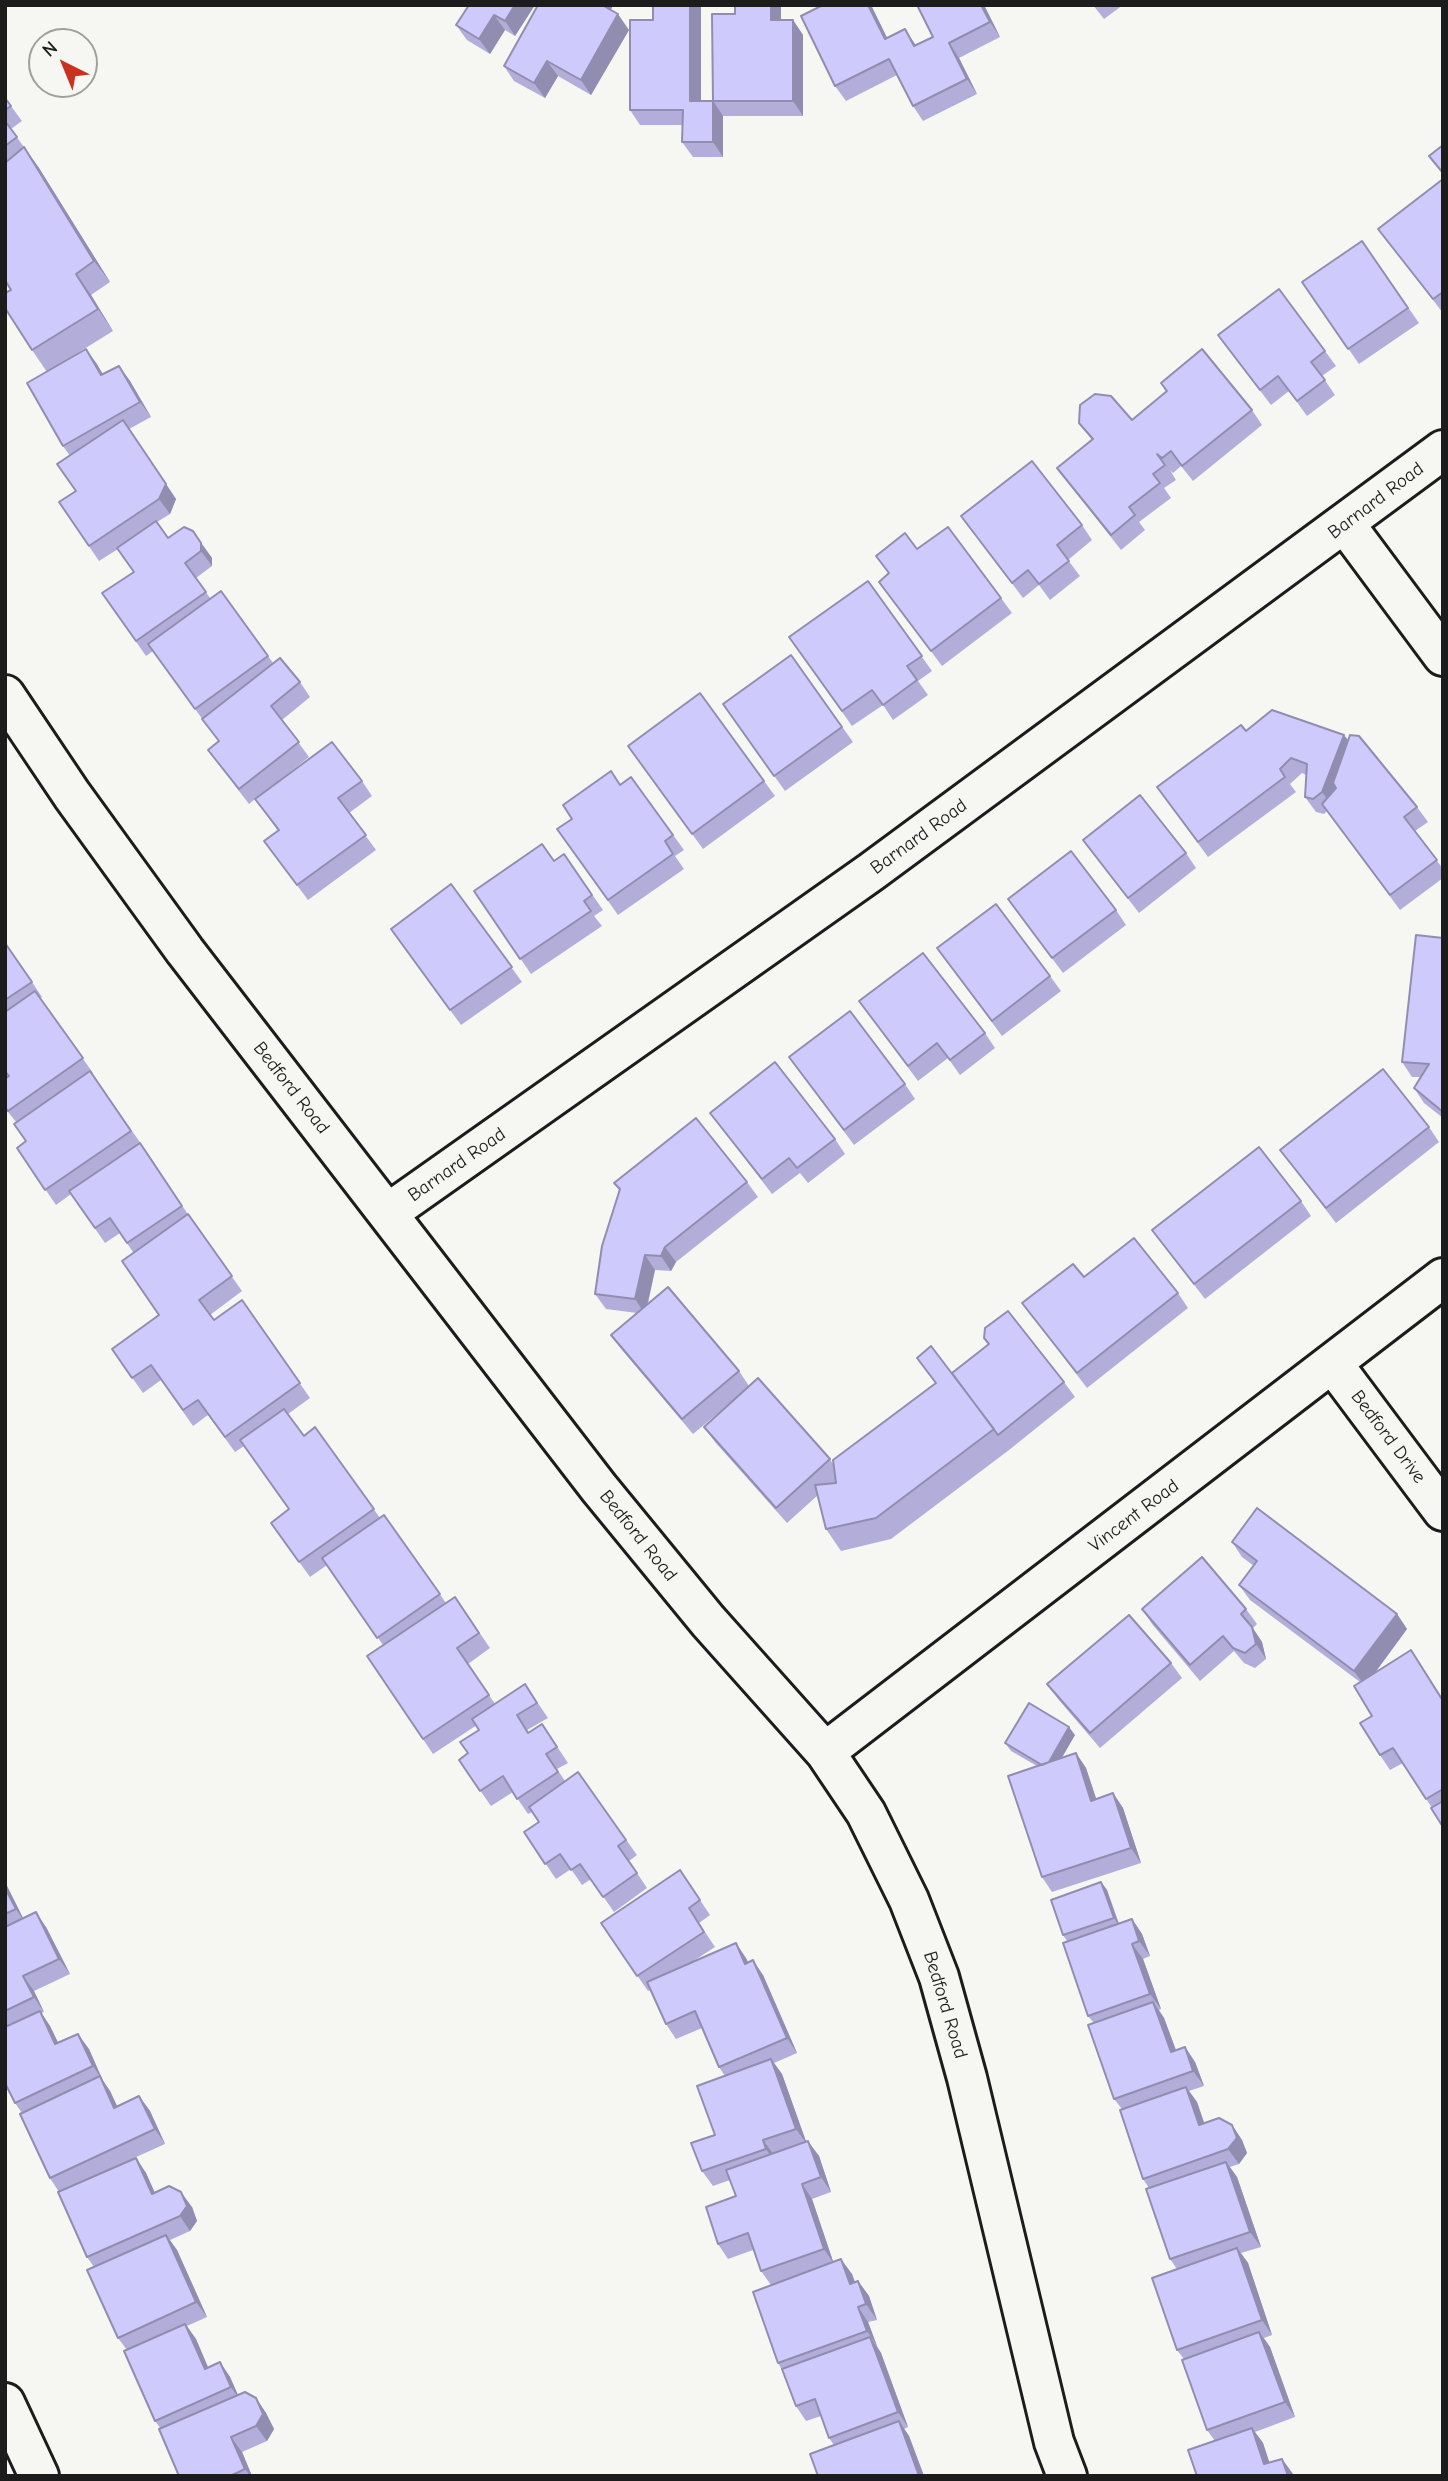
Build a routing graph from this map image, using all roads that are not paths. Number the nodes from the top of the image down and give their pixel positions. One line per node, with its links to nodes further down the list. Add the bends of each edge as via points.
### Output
1 (1443, 450): 2 (street, Barnard Road)
2 (1345, 524): 3 (street); 5 (street, Barnard Road, via 872,873)
3 (1443, 656)
4 (5, 695): 5 (street, Bedford Road, via 185,951)
5 (388, 1213): 9 (street, Bedford Road, via 598,1488)
6 (1443, 1278): 7 (street, Vincent Road)
7 (1332, 1364): 8 (street, Bedford Drive); 9 (street, Vincent Road)
8 (1443, 1511)
9 (825, 1752): 12 (street, Bedford Road, via 866,1813 909,1900 939,1977)
10 (5, 2403): 11 (street)
11 (39, 2476)
12 (1066, 2476)

